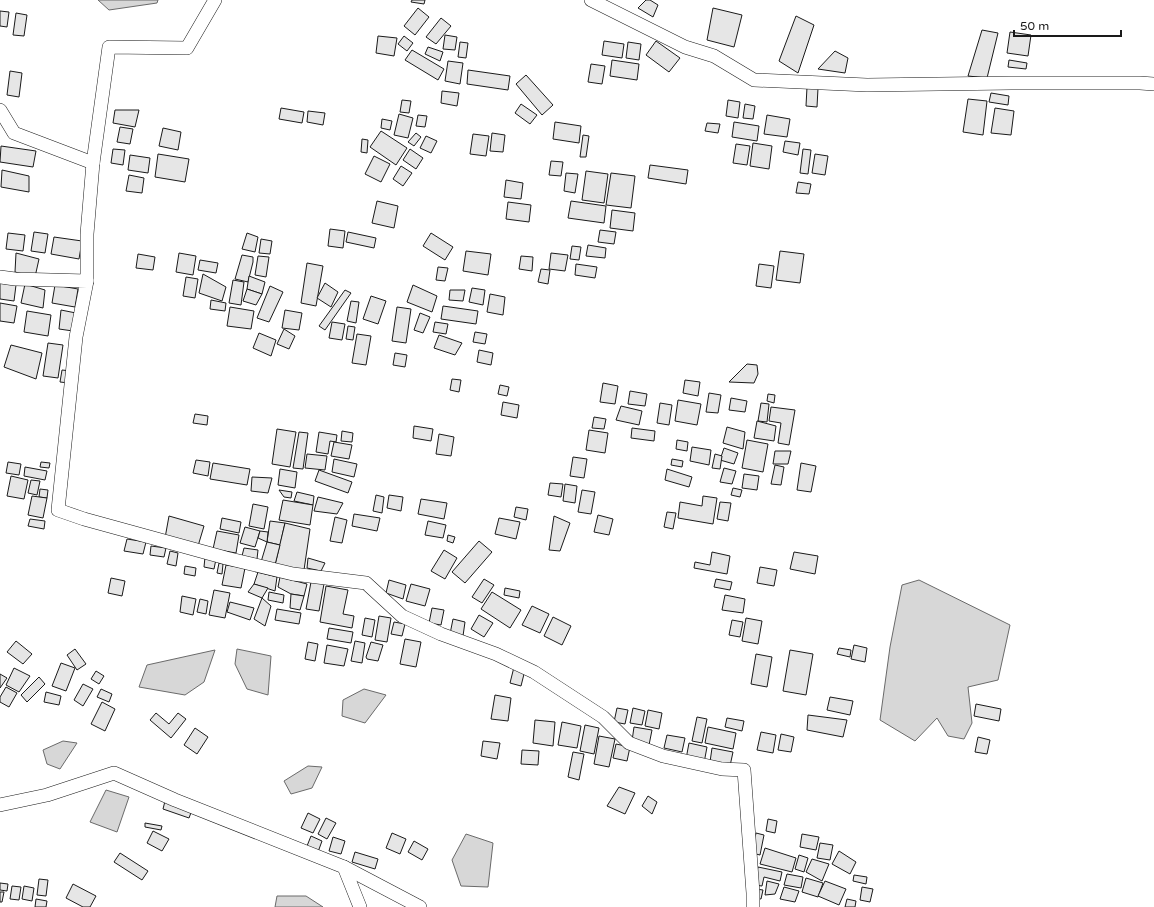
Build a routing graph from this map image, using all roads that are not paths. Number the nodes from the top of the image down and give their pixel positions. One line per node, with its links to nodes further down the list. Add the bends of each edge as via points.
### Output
1 (215, 0): 5 (street, via 187,48 109,47)
2 (591, 0): 3 (street, via 686,47 714,56 754,80 867,85)
3 (1154, 84)
4 (0, 110): 5 (street, via 14,132)
5 (93, 163): 7 (street, via 87,234)
6 (0, 277): 7 (street)
7 (87, 281): 12 (street, via 76,337 58,510 226,558 293,574 366,583 402,616 534,672 603,717 629,743 663,756 722,769 744,770)
8 (0, 805): 9 (street, via 47,795 114,773)
9 (344, 867): 10 (street); 11 (street)
10 (360, 907)
11 (420, 907)
12 (753, 907)

